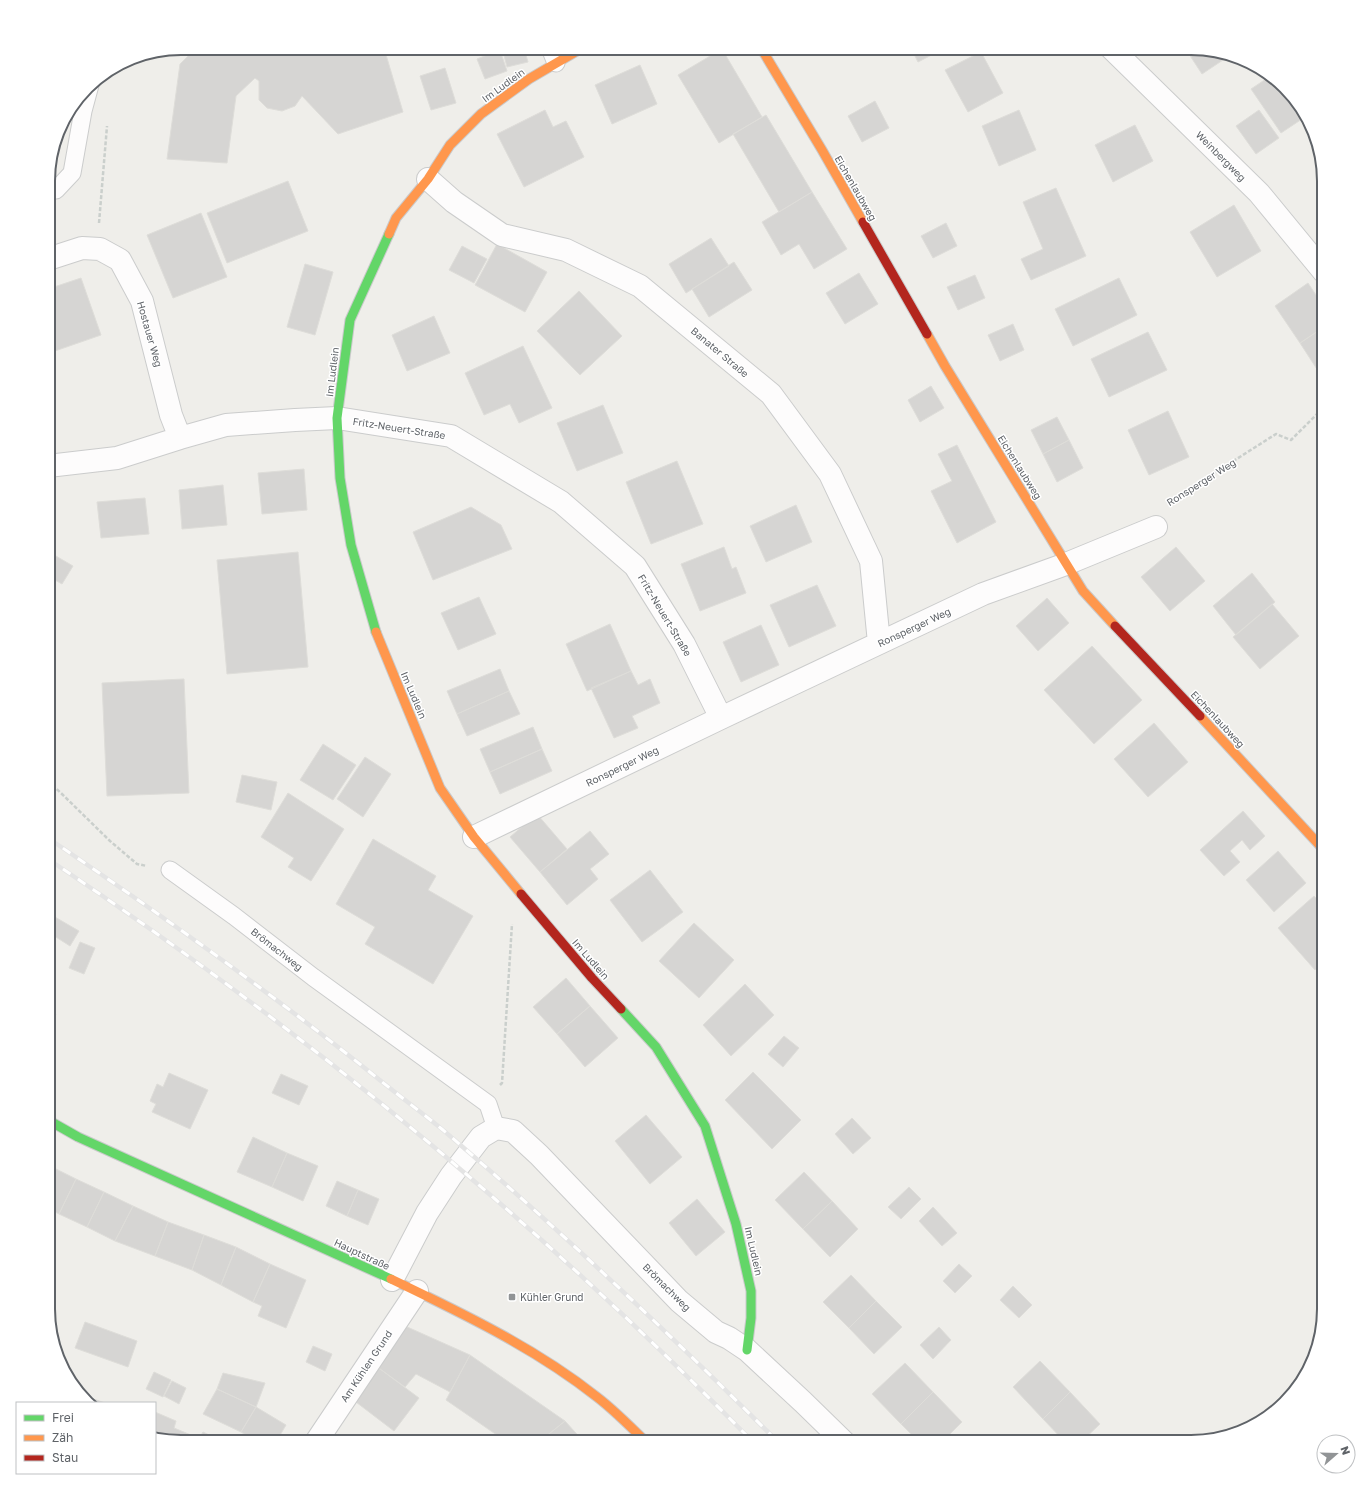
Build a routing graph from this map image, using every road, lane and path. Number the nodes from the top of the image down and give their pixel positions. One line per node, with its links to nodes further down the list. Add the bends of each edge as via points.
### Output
1 (766, 55): 16 (street, Eichenlaubweg, via 945,366)
2 (1118, 55): 10 (street, Weinbergweg, via 1259,193)
3 (553, 56): 6 (street, Im Ludlein, via 529,79 481,114 450,145)
4 (87, 97): 7 (lane, via 72,173)
5 (107, 124): 8 (path, via 101,216)
6 (428, 179): 12 (street, Im Ludlein, via 396,218 350,320); 17 (street, Banater Straße, via 454,202 502,236 566,250 640,286 772,394 830,474 870,561)
7 (56, 190)
8 (94, 249): 9 (street, Hostauer Weg, via 82,248); 13 (street, Hostauer Weg, via 100,249 120,260 142,301 171,415)
9 (55, 257)
10 (1317, 263)
11 (1317, 414): 15 (path, Ronsperger Weg, via 1292,440 1276,434 1150,514)
12 (337, 418): 13 (street, Fritz-Neuert-Straße, via 226,425); 18 (street, Fritz-Neuert-Straße, via 451,436 561,502 635,566 684,644); 20 (street, Im Ludlein, via 342,493 351,545 372,626 440,788)
13 (180, 438): 14 (street, Fritz-Neuert-Straße, via 117,458)
14 (55, 465)
15 (1156, 527): 16 (street, Ronsperger Weg)
16 (1066, 564): 17 (street, Ronsperger Weg, via 983,594); 21 (street, Eichenlaubweg, via 1083,591)
17 (879, 643): 18 (street, Ronsperger Weg)
18 (721, 718): 20 (street, Ronsperger Weg)
19 (55, 788): 22 (path, via 110,842 137,864)
20 (474, 837): 23 (street, Im Ludlein)
21 (1317, 842)
22 (170, 870): 24 (lane, Brömachweg)
23 (514, 885): 24 (path, via 502,1083); 29 (street, Im Ludlein, via 592,978 656,1047 705,1126 736,1224 751,1291)
24 (488, 1104): 26 (lane)
25 (55, 1124): 27 (street, Hauptstraße, via 78,1137)
26 (496, 1128): 27 (street, via 481,1137 451,1176 427,1213); 29 (street, Brömachweg, via 513,1131 679,1301 716,1332)
27 (392, 1280): 28 (street, Hauptstraße)
28 (417, 1291): 30 (street, Am Kühlen Grund); 31 (street, Hauptstraße, via 545,1361 588,1390)
29 (747, 1350): 32 (street, Brömachweg)
30 (321, 1435)
31 (639, 1435)
32 (837, 1435)

